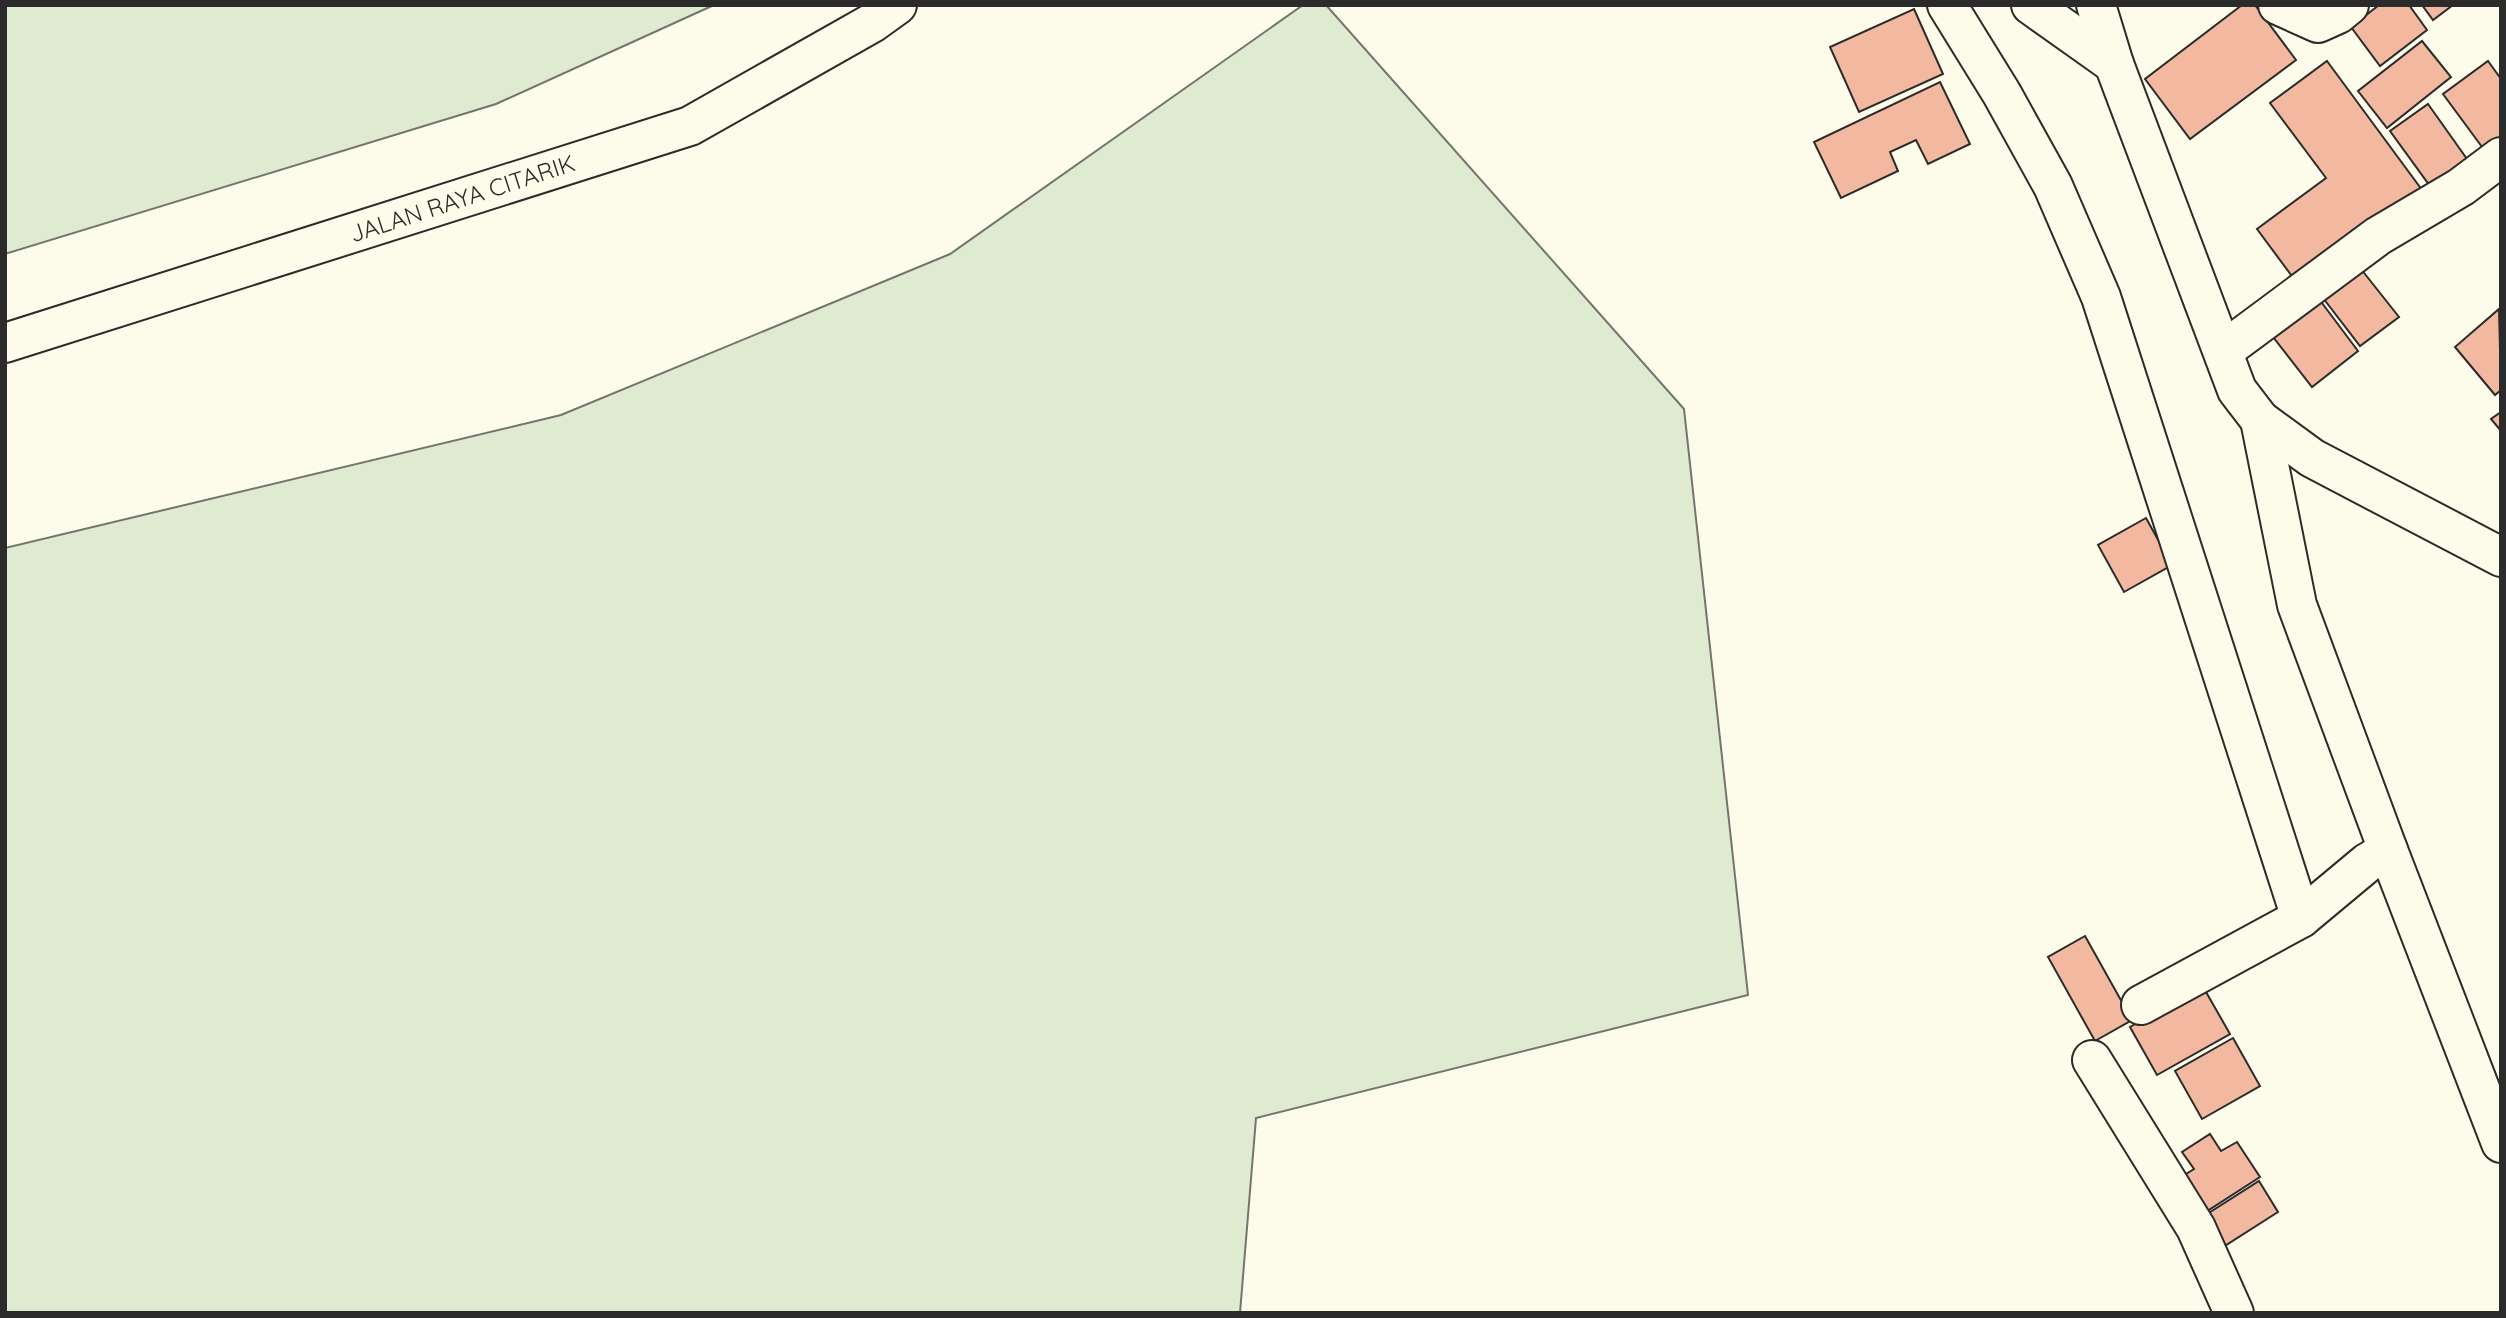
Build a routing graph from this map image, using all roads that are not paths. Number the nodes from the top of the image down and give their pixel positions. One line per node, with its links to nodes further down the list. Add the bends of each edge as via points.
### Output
1 (897, 5): 9 (street, JALAN RAYA CITARIK, via 690,125)
2 (1947, 5): 14 (street, via 2053,186 2101,297)
3 (2096, 5): 7 (street)
4 (2278, 5): 5 (street, via 2318,23 2339,15)
5 (2349, 5)
6 (2044, 14): 7 (street)
7 (2114, 64): 10 (street)
8 (2501, 157): 10 (street, via 2461,187 2378,236)
9 (5, 343)
10 (2223, 351): 11 (street, via 2237,390)
11 (2260, 420): 12 (street, via 2312,458); 13 (street, via 2297,605)
12 (2501, 557)
13 (2377, 857): 14 (street); 17 (street)
14 (2315, 906): 15 (street)
15 (2141, 1004)
16 (2092, 1060): 18 (street, via 2196,1228)
17 (2501, 1143)
18 (2234, 1313)

